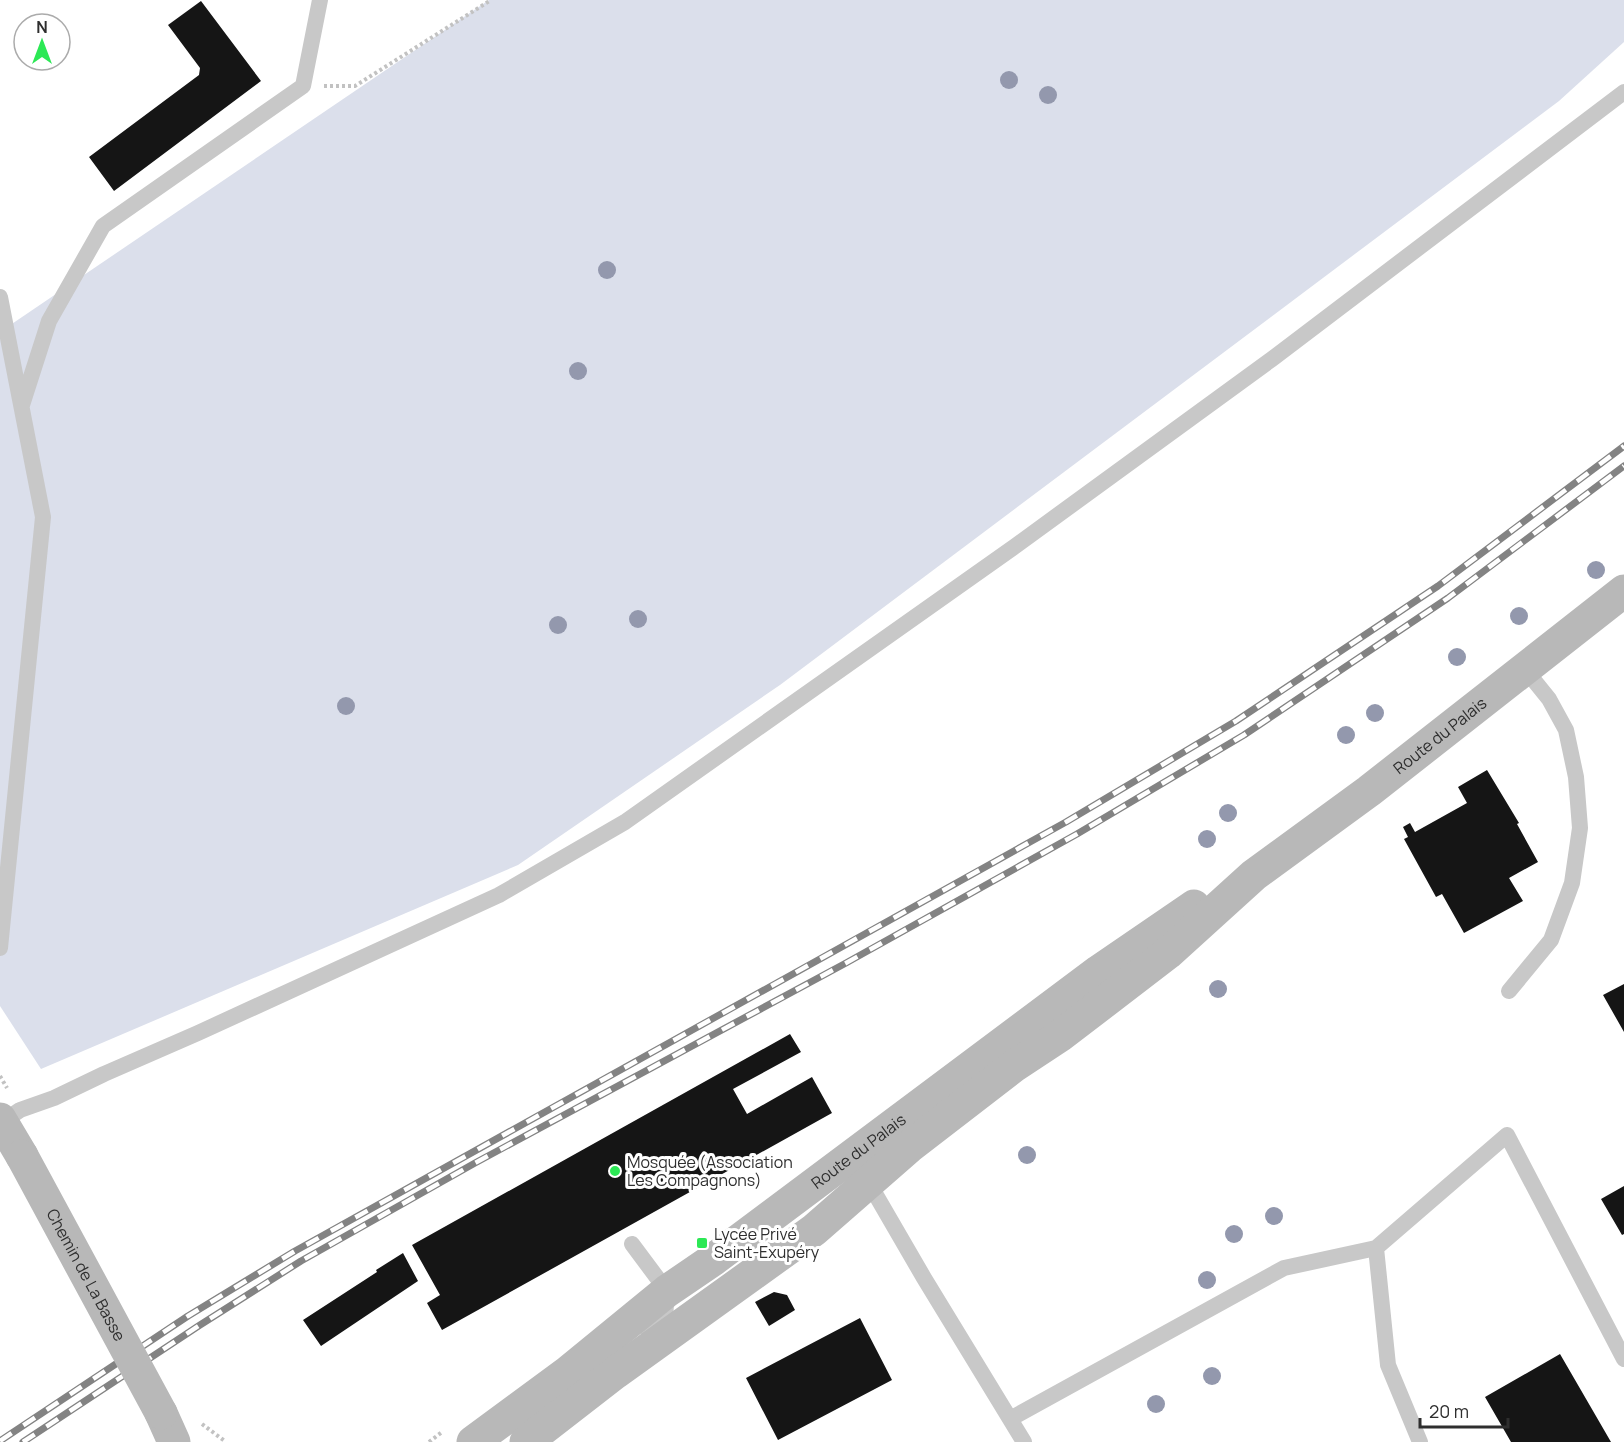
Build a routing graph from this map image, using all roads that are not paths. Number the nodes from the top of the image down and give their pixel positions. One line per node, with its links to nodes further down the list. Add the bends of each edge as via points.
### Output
1 (320, 0): 4 (lane, via 302,87 102,226 49,321)
2 (1624, 92): 10 (lane, via 1272,360 625,822 499,895)
3 (0, 297): 4 (lane)
4 (21, 408): 8 (lane, via 43,517)
5 (1624, 591): 6 (main road, Route du Palais)
6 (1524, 668): 7 (main road, Route du Palais); 9 (lane, via 1549,699 1566,730 1576,777 1580,828 1572,883 1551,940)
7 (1254, 875): 11 (main road, Route du Palais, via 1214,892 1099,971); 12 (main road, Route du Palais, via 1168,953 1014,1066)
8 (0, 948)
9 (1509, 991)
10 (1, 1120): 17 (main road, Chemin de La Basse, bridge)
11 (850, 1156): 12 (lane); 15 (main road, Route du Palais)
12 (869, 1182): 18 (main road, Route du Palais, via 802,1239); 19 (lane)
13 (632, 1244): 15 (lane)
14 (1376, 1248): 16 (lane, via 1507,1135); 19 (lane, via 1284,1268); 21 (lane, via 1388,1365)
15 (667, 1291): 18 (lane, via 665,1318 577,1386); 20 (main road, Route du Palais, via 568,1372)
16 (1624, 1359)
17 (178, 1431)
18 (538, 1432)
19 (1015, 1433)
20 (473, 1442)
21 (1420, 1442)

